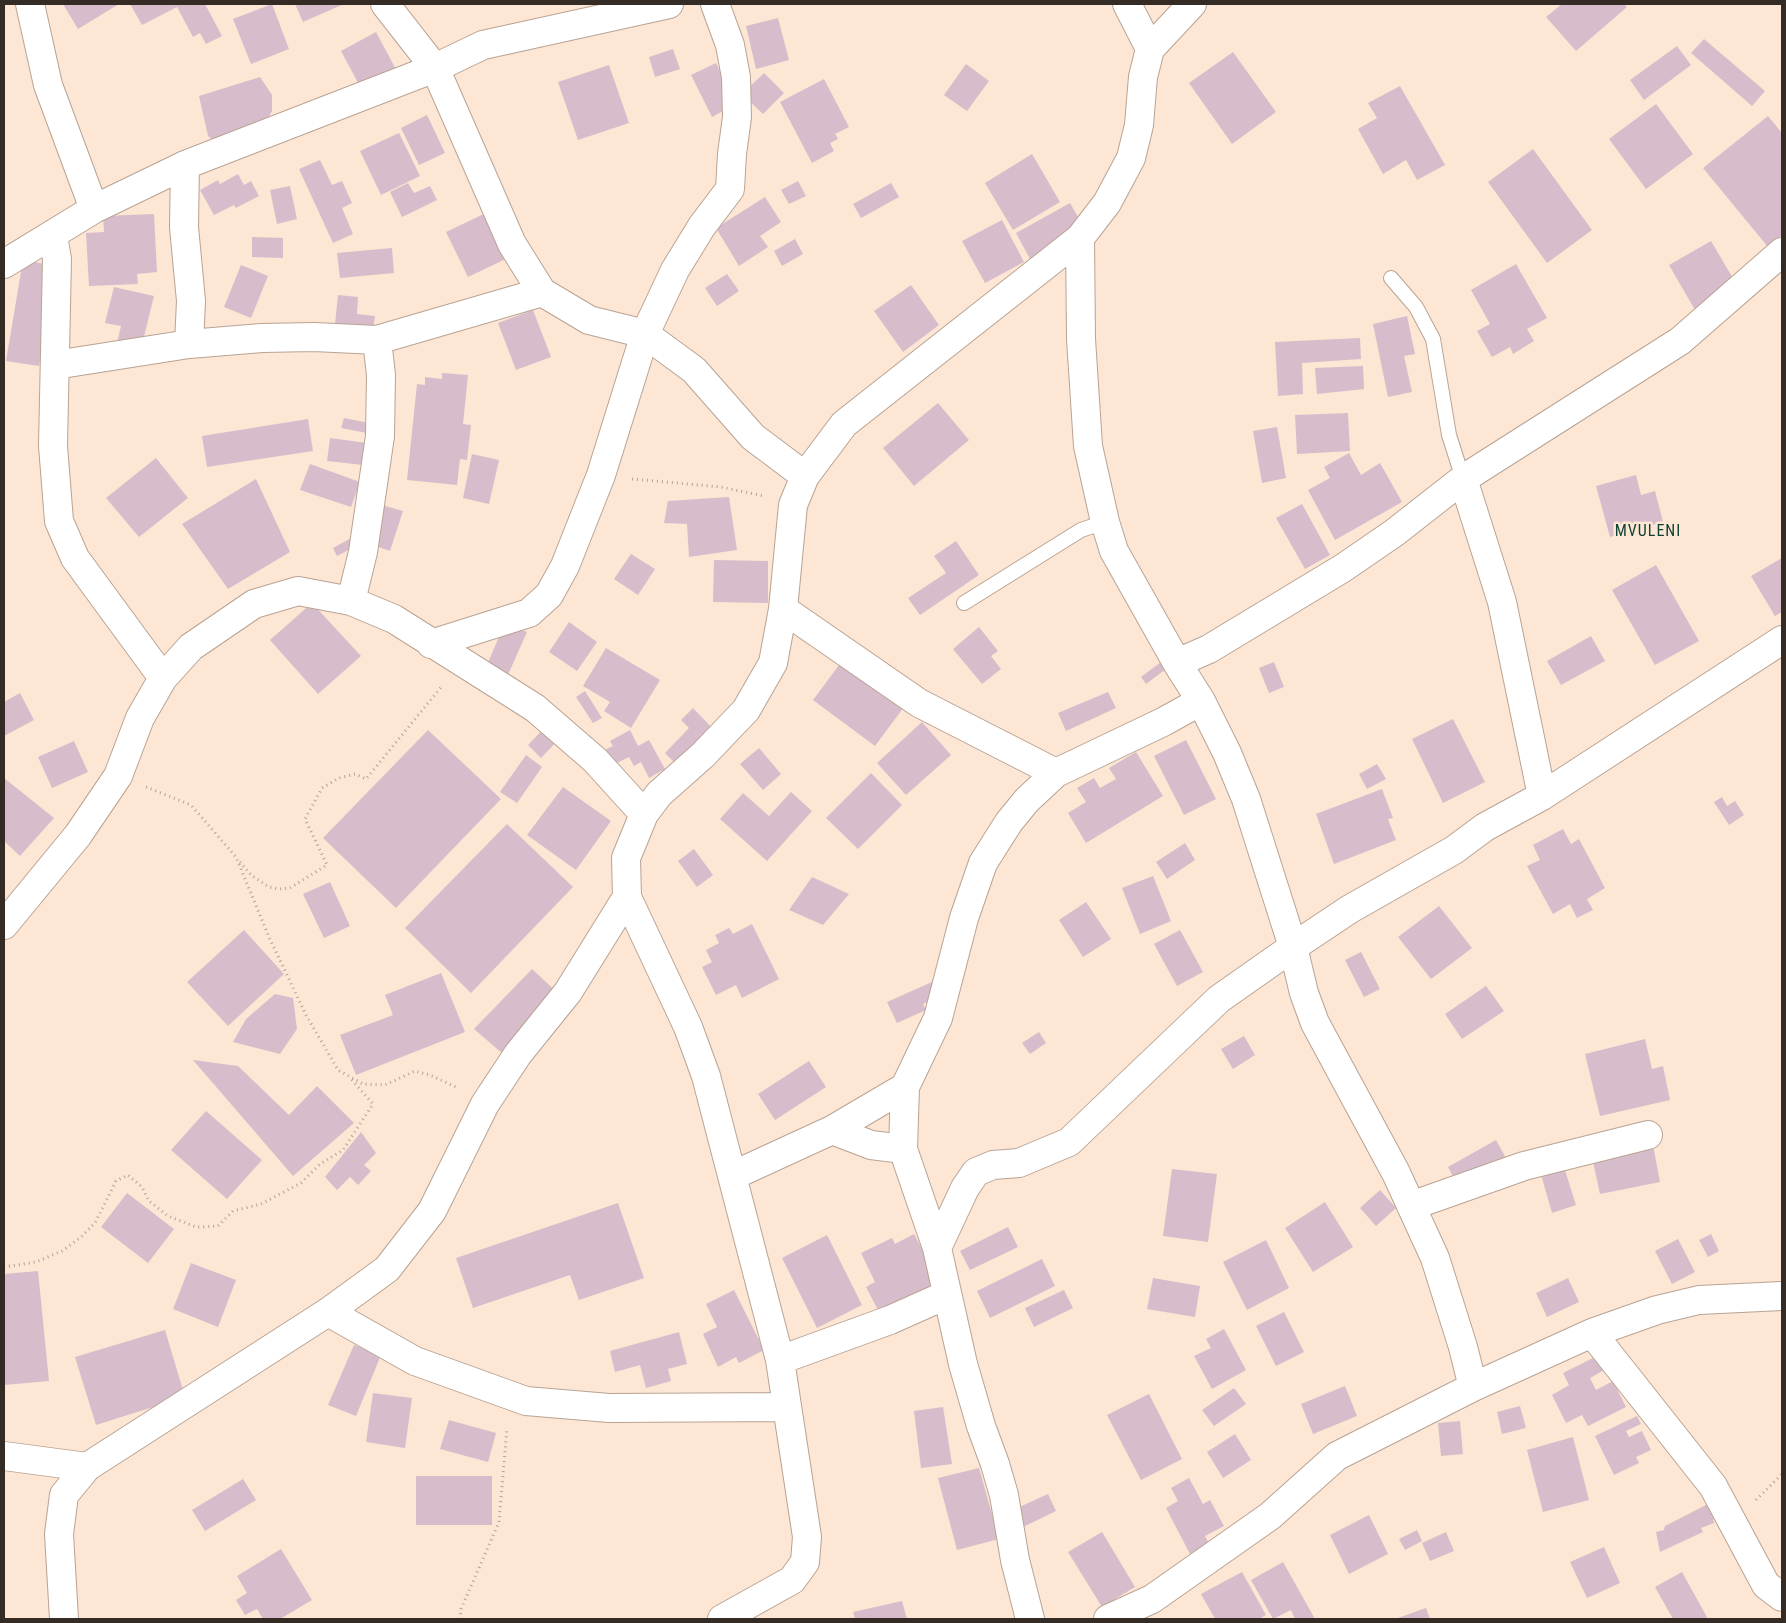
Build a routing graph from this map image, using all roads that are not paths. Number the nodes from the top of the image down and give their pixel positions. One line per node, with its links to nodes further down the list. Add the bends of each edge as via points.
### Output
1 (30, 4): 10 (street, via 48,85)
2 (385, 4): 8 (street)
3 (669, 4): 8 (street, via 483,45)
4 (715, 4): 17 (street, via 730,45 736,77 737,117 730,189 675,270)
5 (1127, 4): 7 (street)
6 (1192, 4): 7 (street)
7 (1150, 49): 12 (street, via 1143,77 1139,125 1130,158 1107,203)
8 (435, 68): 9 (street); 16 (street, via 512,244)
9 (185, 165): 10 (street); 19 (street, via 184,227 191,301)
10 (94, 209): 11 (street)
11 (53, 236): 14 (street); 20 (street, via 57,259)
12 (1080, 238): 21 (street, via 844,424); 23 (street, via 1088,446)
13 (1782, 252): 22 (street, via 1680,341)
14 (4, 264)
15 (1391, 278): 22 (lane, via 1416,306 1433,339 1449,435)
16 (542, 292): 17 (street, via 589,320); 18 (street)
17 (645, 334): 21 (street, via 694,370 753,437); 28 (street, via 601,476 565,566 549,595 529,613)
18 (377, 340): 19 (street, via 297,338); 24 (street, via 381,375 380,436 363,552)
19 (189, 344): 20 (street)
20 (55, 365): 30 (street, via 52,446 59,521 75,558)
21 (805, 476): 26 (street, via 793,505)
22 (1463, 479): 29 (street, via 1394,534 1343,568 1209,649); 33 (street, via 1502,602)
23 (1105, 522): 25 (lane, via 1081,530); 29 (street, via 1114,551)
24 (351, 601): 28 (street, via 394,619); 30 (street, via 298,591 254,604 191,646)
25 (964, 603)
26 (783, 609): 32 (street, via 919,704); 34 (street, via 773,663 746,710 704,755 659,794)
27 (1782, 640): 33 (street)
28 (430, 644): 34 (street, via 535,708 595,760)
29 (1177, 663): 31 (street)
30 (163, 678): 36 (street, via 140,718 118,776 78,835)
31 (1201, 702): 32 (street); 37 (street, via 1246,799)
32 (1056, 773): 38 (street, via 1015,815 983,863 964,918 938,1018)
33 (1542, 796): 37 (street, via 1485,827 1454,850 1350,909)
34 (644, 814): 35 (street, via 626,858)
35 (627, 897): 42 (street, via 688,1027 706,1076); 47 (street, via 568,992 518,1054 485,1104 432,1211 387,1269)
36 (4, 924)
37 (1293, 947): 43 (street, via 1315,1023); 44 (street, via 1219,1000 1069,1142 1019,1163 993,1165 976,1172)
38 (905, 1087): 39 (street); 41 (street)
39 (832, 1130): 41 (street, via 871,1145); 42 (street)
40 (1648, 1134): 43 (street, via 1524,1166)
41 (903, 1149): 44 (street)
42 (732, 1176): 49 (street)
43 (1411, 1206): 50 (street, via 1435,1258)
44 (937, 1248): 45 (street)
45 (946, 1295): 49 (street, via 890,1320); 57 (street, via 963,1364 1002,1487)
46 (1782, 1296): 48 (street, via 1699,1300 1657,1310)
47 (328, 1312): 51 (street, via 415,1361 526,1401 609,1408); 53 (street)
48 (1592, 1333): 50 (street); 54 (street, via 1714,1486 1766,1585)
49 (780, 1360): 51 (street)
50 (1473, 1387): 58 (street, via 1337,1456 1270,1516 1152,1599)
51 (787, 1407): 56 (street, via 807,1537 805,1562 792,1580)
52 (4, 1456): 53 (street)
53 (87, 1467): 55 (street, via 64,1495 59,1534)
54 (1782, 1597)
55 (64, 1619)
56 (722, 1619)
57 (1030, 1619)
58 (1108, 1619)

